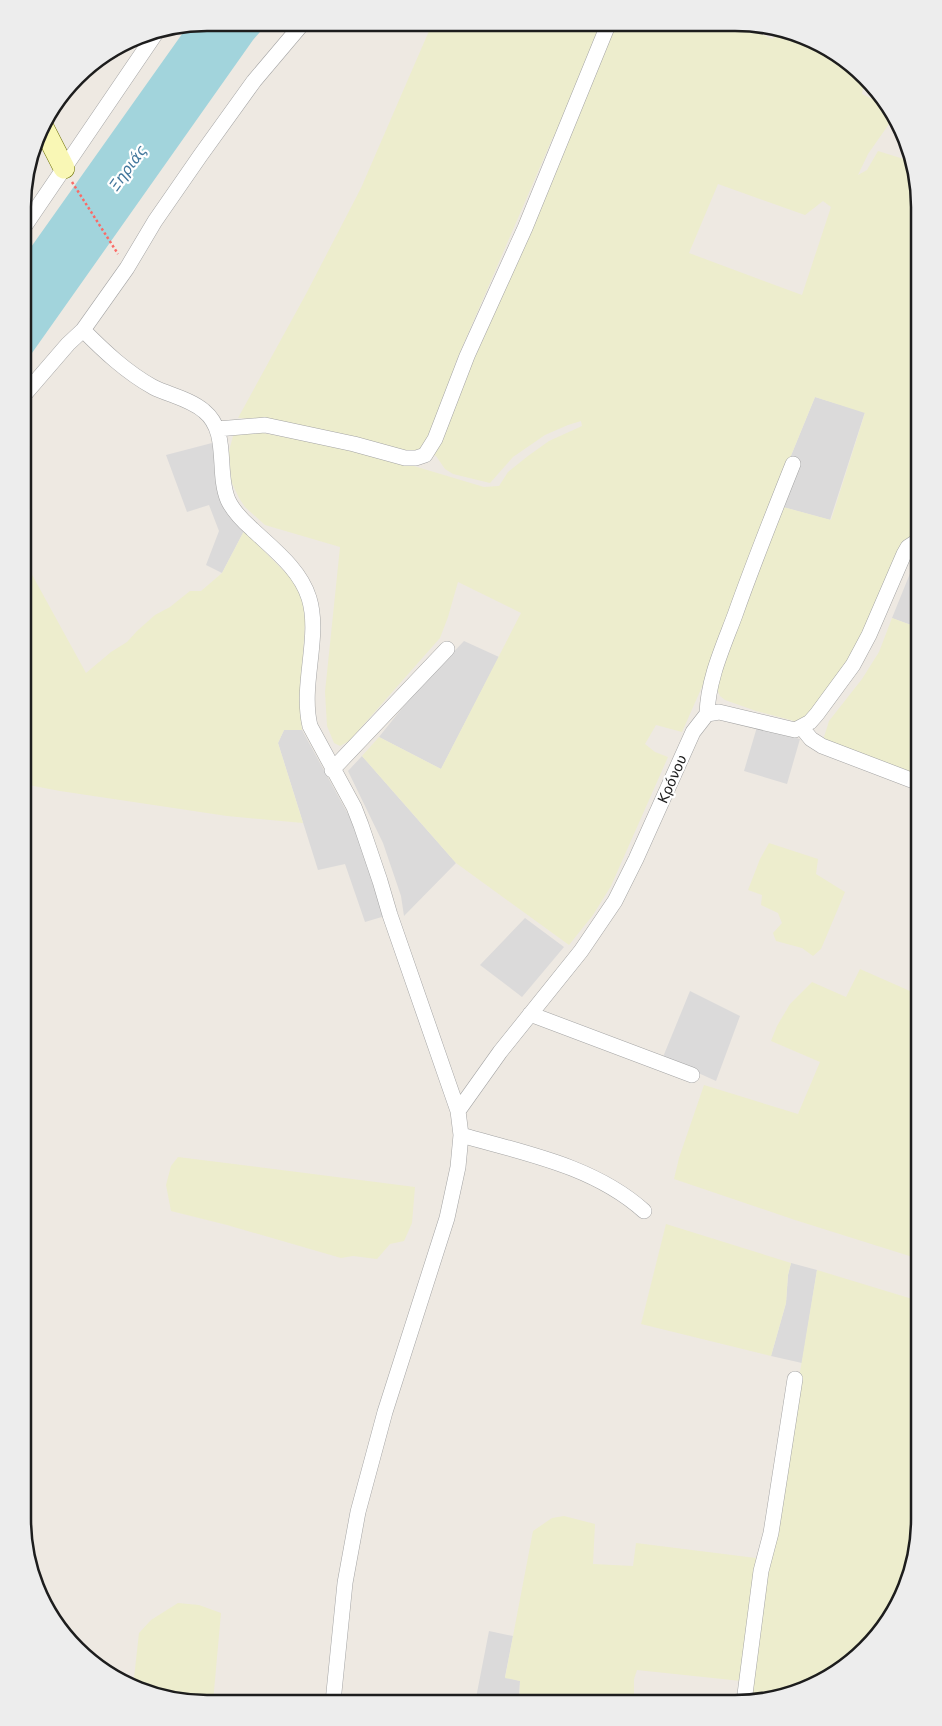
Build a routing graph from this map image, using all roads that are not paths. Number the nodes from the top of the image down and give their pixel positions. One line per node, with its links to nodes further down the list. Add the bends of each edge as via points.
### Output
1 (605, 31): 9 (street, via 525,228 435,439 425,455 405,458 265,425)
2 (296, 32): 7 (street, via 254,81 206,148)
3 (150, 41): 5 (street)
4 (47, 135): 5 (street)
5 (64, 168): 6 (street)
6 (31, 217)
7 (83, 330): 8 (street); 9 (street, via 129,372 153,387 204,410)
8 (31, 387)
9 (217, 429): 15 (street, via 222,477 229,502 243,521 286,562 302,582 309,599 312,620 307,713 314,736)
10 (793, 464): 13 (street, via 714,672)
11 (911, 546): 14 (street, via 853,665 817,714)
12 (447, 648): 15 (street)
13 (707, 714): 14 (street, via 725,712 795,730); 17 (street, Κρόνου, via 693,732 615,901 581,951)
14 (802, 728): 16 (street, via 822,746)
15 (332, 770): 19 (street, via 354,807 370,847 390,915)
16 (911, 780)
17 (530, 1014): 18 (street); 19 (street, Κρόνου)
18 (692, 1075)
19 (458, 1111): 20 (street)
20 (461, 1135): 21 (street, via 597,1178); 24 (street, via 447,1218 385,1412 358,1512 345,1583)
21 (644, 1211)
22 (794, 1379): 23 (street, via 771,1533 761,1571)
23 (745, 1694)
24 (334, 1695)

